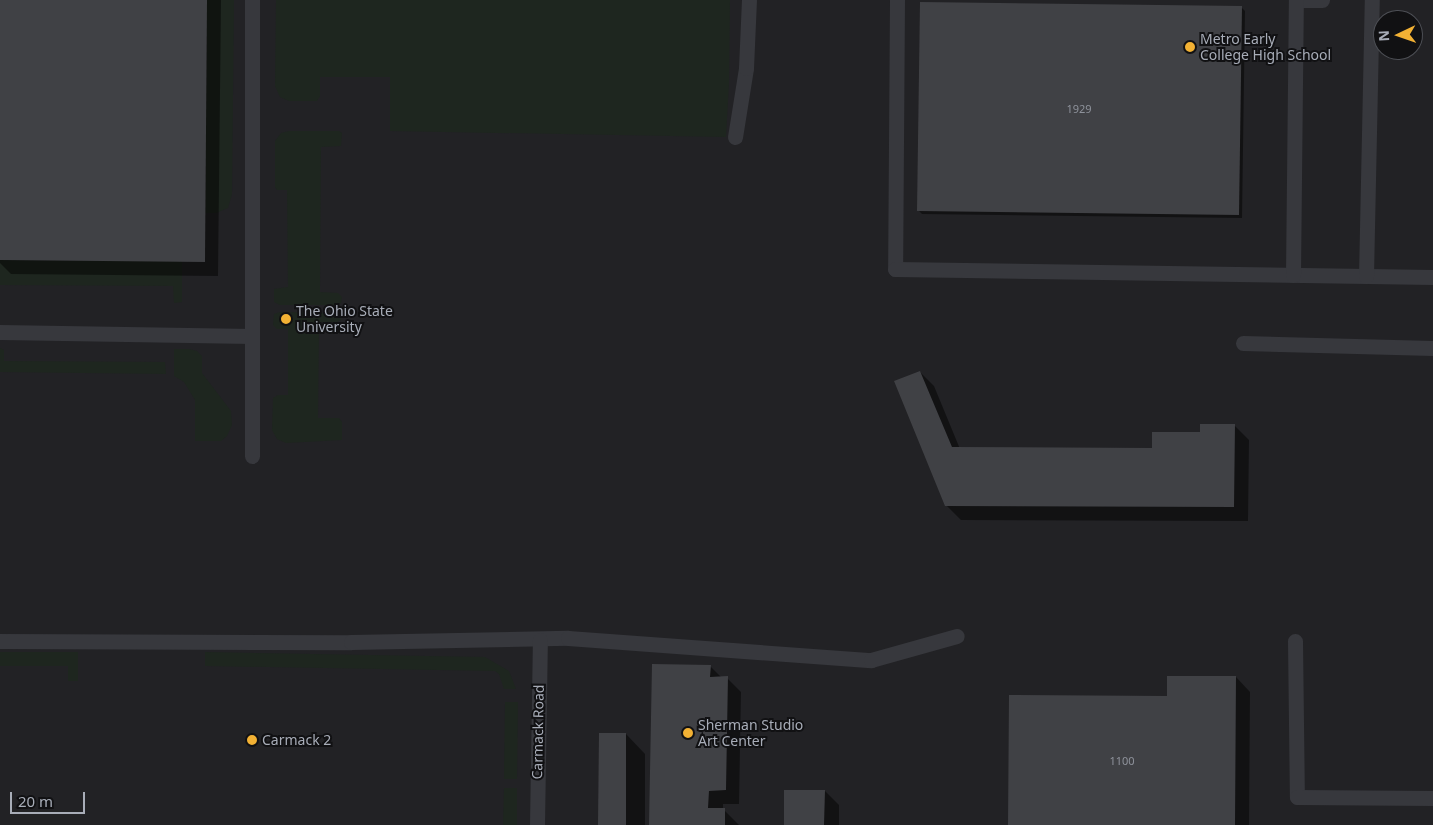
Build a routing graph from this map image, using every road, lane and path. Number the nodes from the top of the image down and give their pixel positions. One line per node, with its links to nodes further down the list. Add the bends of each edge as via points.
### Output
1 (252, 0): 12 (lane)
2 (749, 0): 7 (lane, via 746,68)
3 (897, 0): 8 (lane, via 895,269)
4 (1296, 0): 5 (lane); 8 (lane)
5 (1322, 0)
6 (1372, 0): 9 (lane)
7 (735, 137)
8 (1293, 275): 9 (lane)
9 (1366, 276): 10 (lane)
10 (1433, 277)
11 (0, 332): 12 (lane)
12 (252, 336): 15 (lane)
13 (1243, 343): 14 (lane)
14 (1433, 348)
15 (252, 456)
16 (957, 636): 17 (lane, via 871,660 568,638)
17 (540, 640): 18 (lane); 21 (lane, Carmack Road)
18 (0, 641)
19 (1296, 641): 20 (lane, via 1297,797)
20 (1433, 798)
21 (537, 825)

